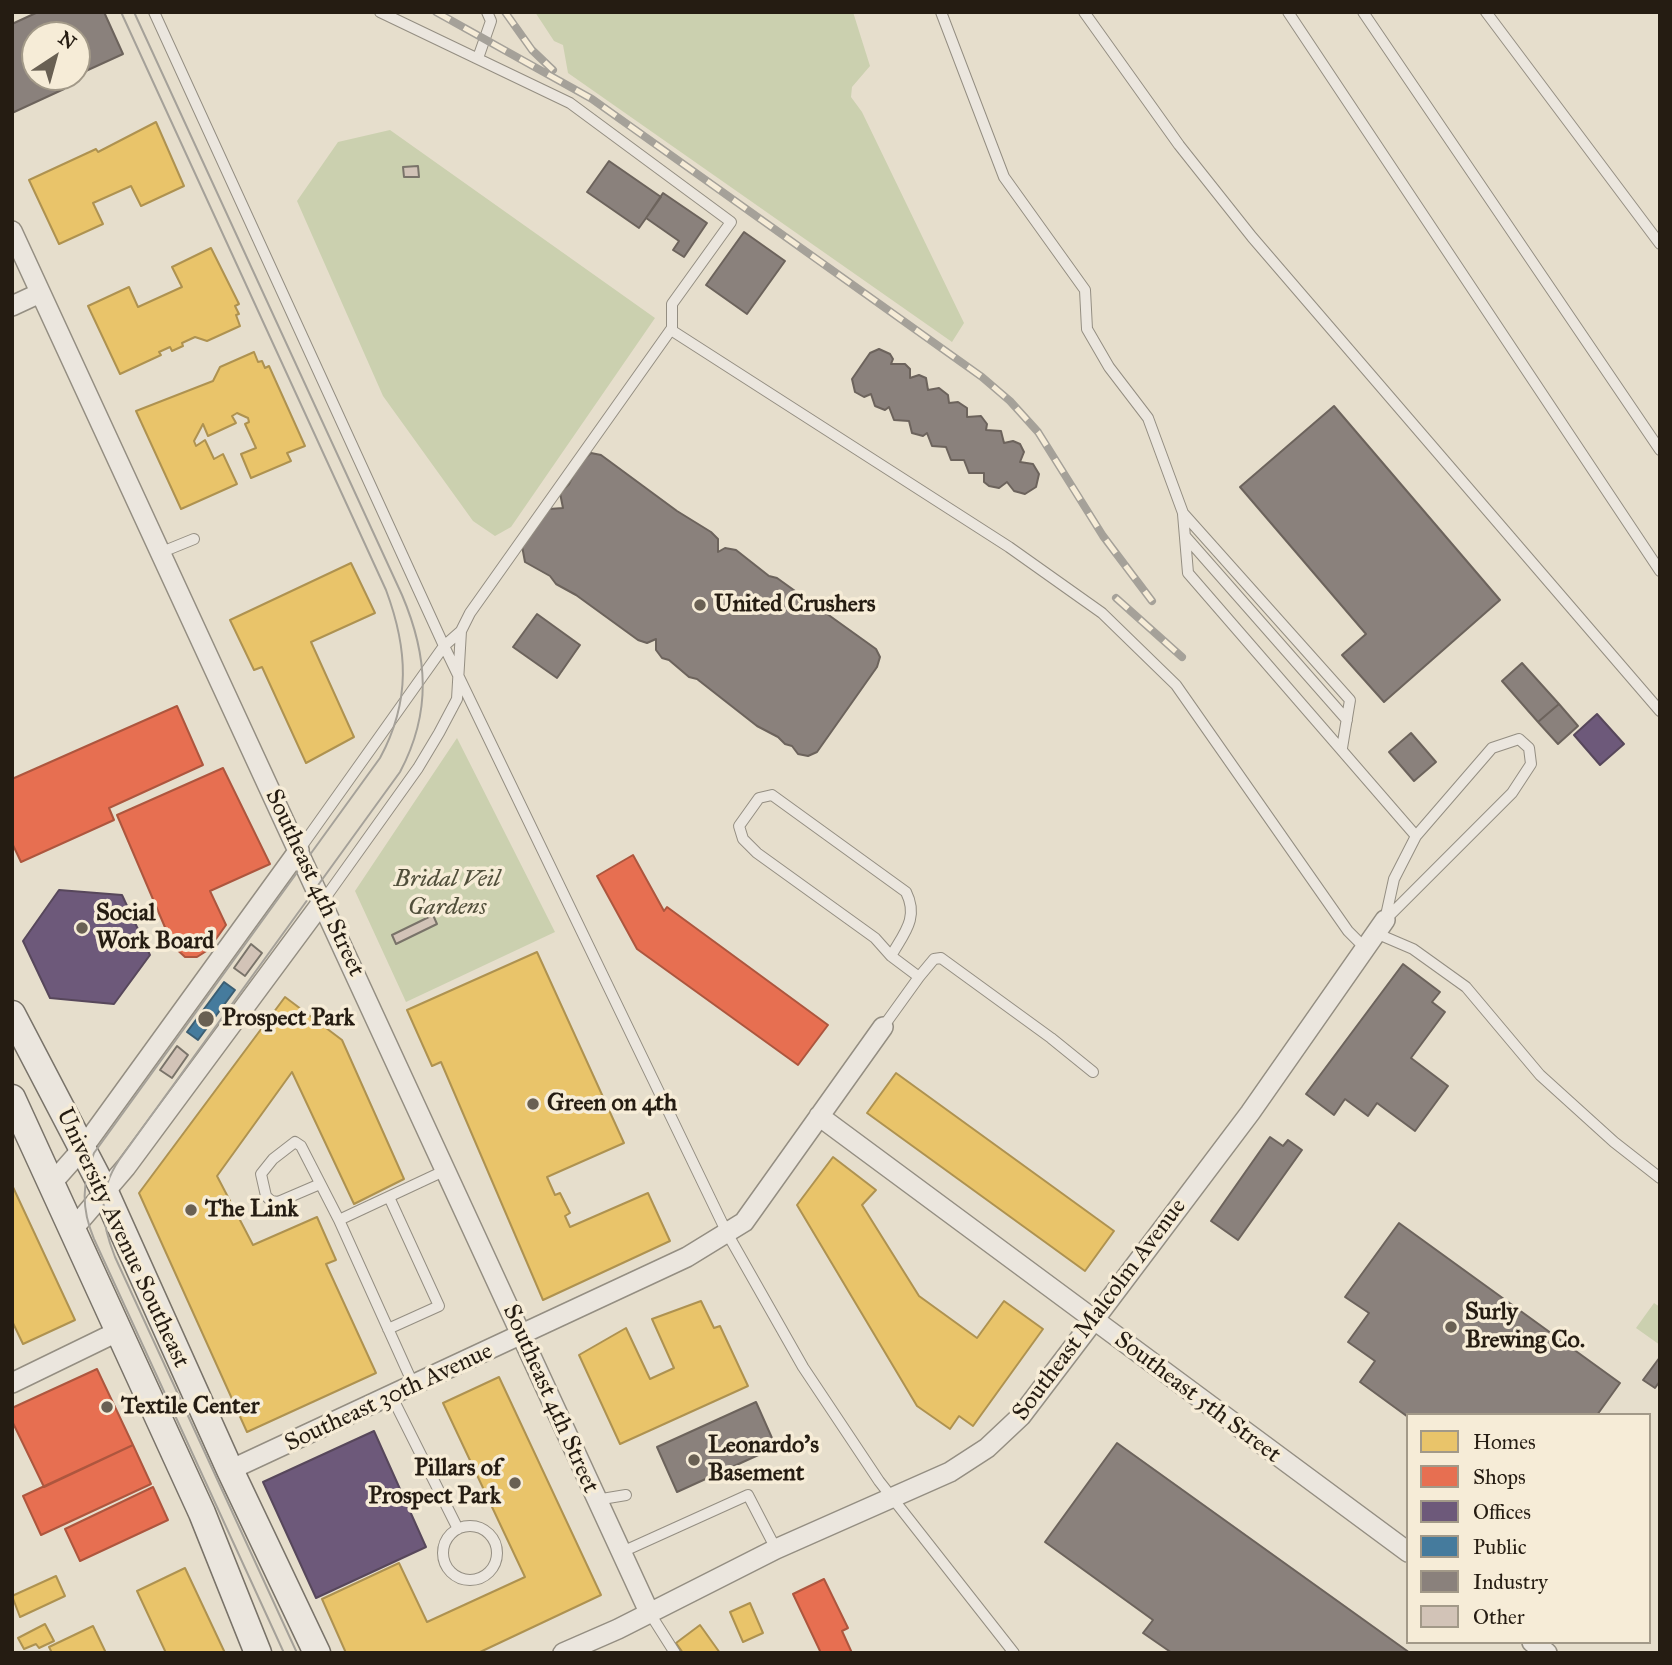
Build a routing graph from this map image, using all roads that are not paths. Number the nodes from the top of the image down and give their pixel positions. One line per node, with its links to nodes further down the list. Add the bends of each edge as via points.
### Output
1 (154, 12): 22 (lane)
2 (380, 12): 9 (lane)
3 (487, 12): 9 (lane, via 491,21)
4 (941, 12): 16 (lane, via 1004,177 1085,290 1087,329 1147,418)
5 (1084, 12): 24 (lane, via 1171,135 1252,237)
6 (1288, 12): 20 (lane)
7 (1363, 12): 15 (lane)
8 (1486, 12): 11 (lane)
9 (478, 58): 14 (lane, via 570,103 731,222 672,304)
10 (12, 230): 12 (street, Southeast 4th Street)
11 (1660, 244)
12 (40, 293): 13 (street); 19 (street, Southeast 4th Street)
13 (12, 306)
14 (671, 330): 21 (lane, via 476,603); 30 (lane, via 1009,547 1102,613 1176,685 1348,931)
15 (1660, 450)
16 (1183, 513): 17 (lane); 25 (lane, via 1350,700)
17 (1185, 536): 25 (lane); 26 (lane, via 1188,573)
18 (194, 539): 19 (lane)
19 (162, 552): 28 (street, Southeast 4th Street)
20 (1660, 571)
21 (461, 631): 22 (lane); 23 (lane)
22 (444, 646): 23 (lane); 28 (lane)
23 (459, 675): 29 (lane, via 457,699 418,768); 47 (lane)
24 (1660, 710)
25 (1347, 720): 26 (lane)
26 (1342, 748): 27 (lane)
27 (1416, 835): 30 (lane, via 1394,879); 30 (lane, via 1492,748 1519,739 1529,748 1531,764 1512,793)
28 (299, 850): 29 (street, Southeast 4th Street); 38 (street)
29 (323, 901): 39 (street, Southeast 4th Street); 43 (street)
30 (1376, 934): 40 (lane, via 1413,949 1466,987 1540,1075); 48 (street, Southeast Malcolm Avenue, via 1250,1113)
31 (891, 956): 31 (lane, via 875,938 743,839 739,826 759,798 772,794 906,892 914,907); 32 (lane)
32 (919, 977): 34 (lane); 35 (lane, via 934,959 941,958)
33 (12, 1014): 38 (main road, University Avenue Southeast)
34 (883, 1027): 37 (street, Southeast 30th Avenue)
35 (1094, 1072)
36 (12, 1098): 41 (main road, University Avenue Southeast)
37 (819, 1116): 47 (street, Southeast 30th Avenue, via 744,1222); 48 (street, Southeast 5th Street)
38 (83, 1148): 41 (street); 43 (main road, University Avenue Southeast)
39 (446, 1170): 44 (lane); 51 (street, Southeast 4th Street)
40 (1660, 1178)
41 (52, 1183): 46 (main road, University Avenue Southeast)
42 (320, 1184): 42 (lane, via 295,1142 261,1174 271,1202); 45 (lane)
43 (105, 1192): 46 (street); 55 (main road, University Avenue Southeast)
44 (389, 1197): 45 (lane); 49 (lane, via 439,1306)
45 (339, 1220): 49 (lane)
46 (72, 1230): 50 (main road, University Avenue Southeast)
47 (727, 1233): 51 (street, Southeast 30th Avenue, via 687,1257); 57 (lane, via 803,1367)
48 (1094, 1321): 57 (street, Southeast Malcolm Avenue, via 1021,1416 987,1448 950,1472); 61 (street, Southeast 5th Street)
49 (388, 1329): 53 (lane)
50 (119, 1331): 52 (street); 64 (main road, University Avenue Southeast, via 202,1513)
51 (522, 1335): 53 (street, Southeast 30th Avenue); 58 (street, Southeast 4th Street)
52 (12, 1383)
53 (414, 1387): 54 (street, Southeast 30th Avenue)
54 (393, 1397): 55 (street, Southeast 30th Avenue); 59 (lane)
55 (230, 1470): 65 (main road, University Avenue Southeast)
56 (626, 1495): 58 (lane)
57 (891, 1497): 60 (street, Southeast Malcolm Avenue); 68 (lane)
58 (596, 1500): 62 (street, Southeast 4th Street)
59 (458, 1529): 59 (lane, via 446,1541 446,1566 466,1581 483,1578 496,1564 497,1545 485,1530)
60 (776, 1549): 62 (lane, via 748,1494); 63 (street, Southeast Malcolm Avenue)
61 (1406, 1551)
62 (622, 1552): 63 (street, Southeast 4th Street)
63 (649, 1612): 66 (street, Southeast Malcolm Avenue); 67 (lane)
64 (258, 1653)
65 (317, 1653)
66 (563, 1653)
67 (676, 1653)
68 (1014, 1653)

